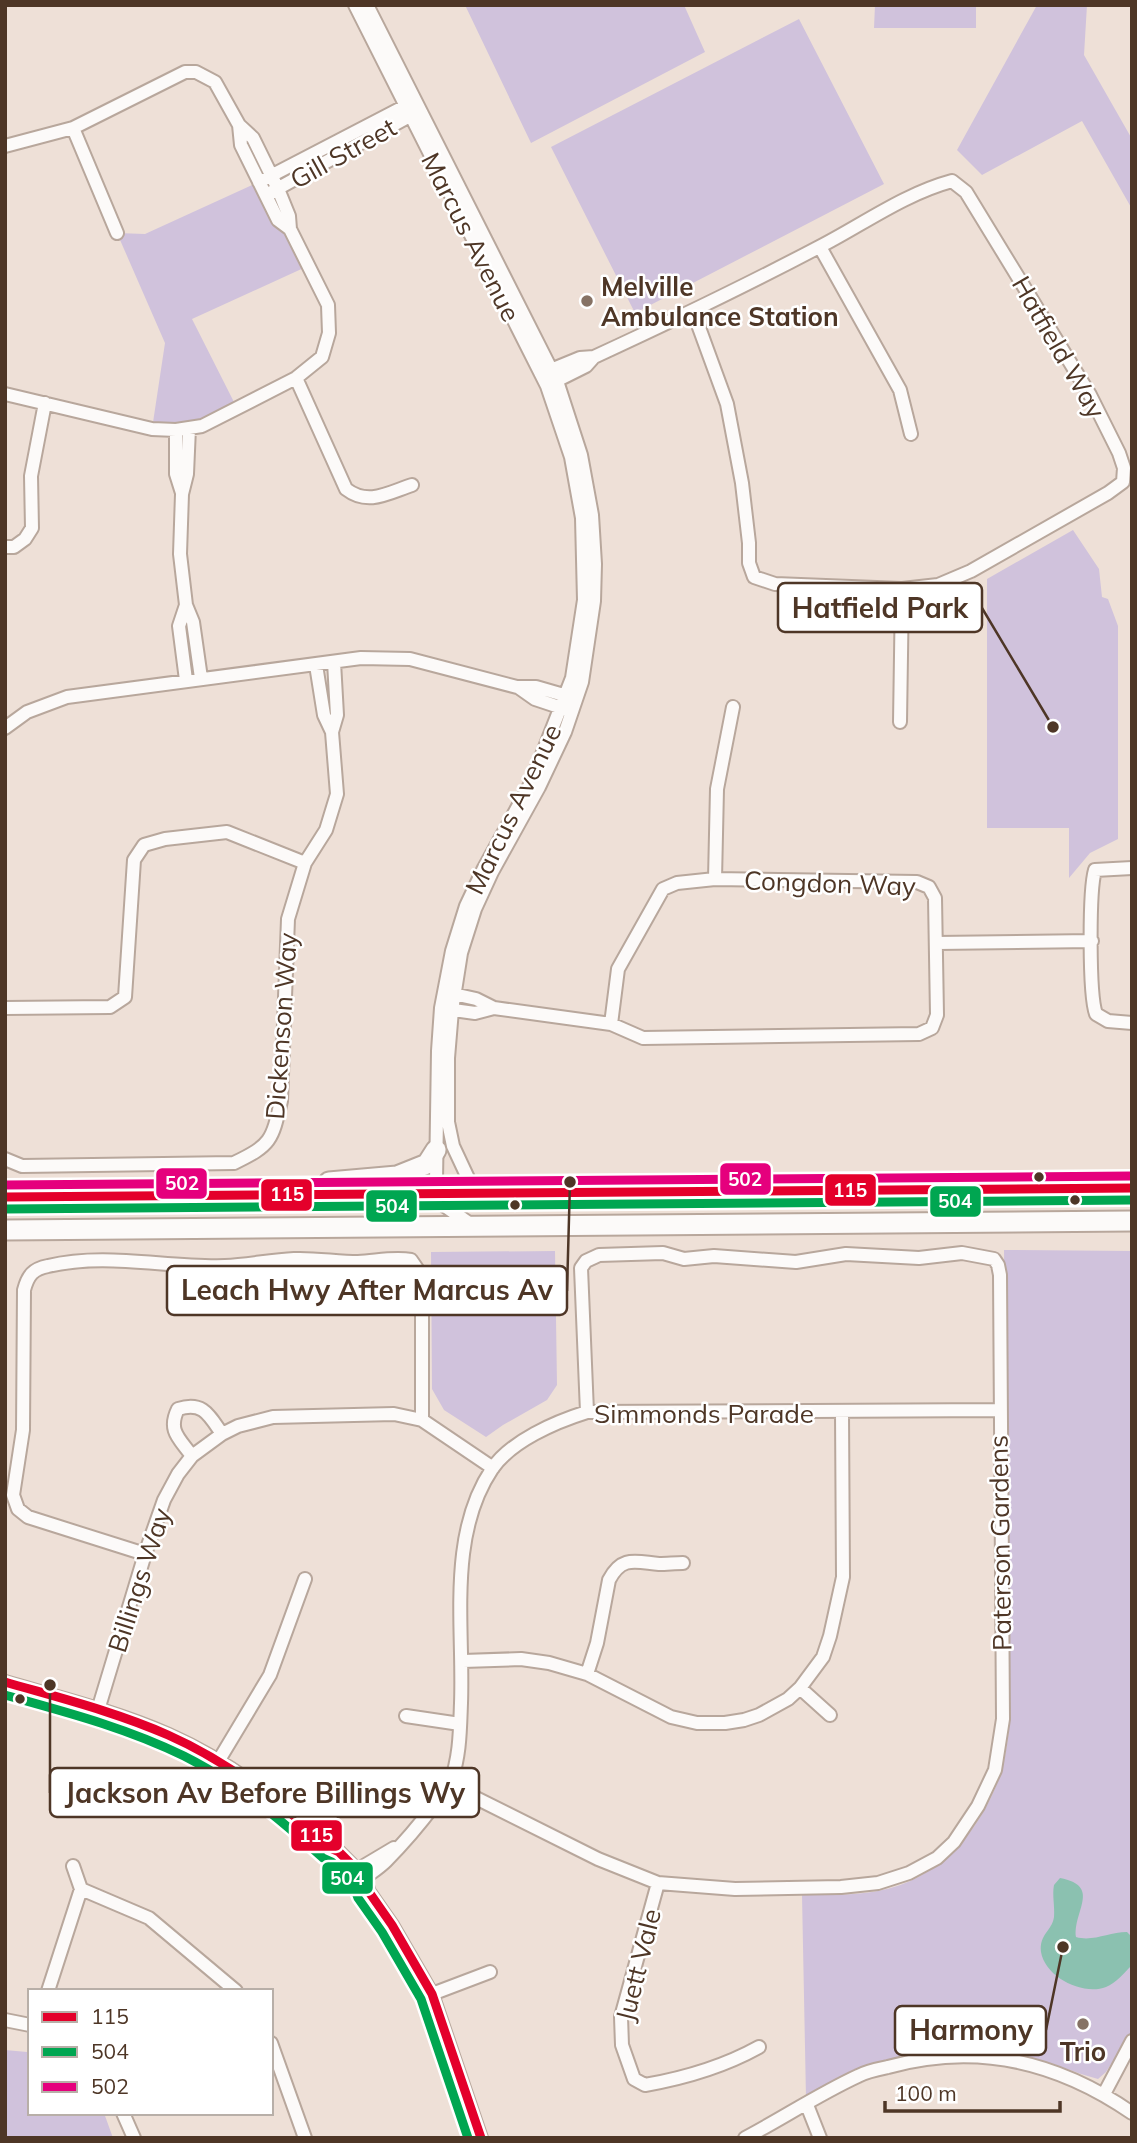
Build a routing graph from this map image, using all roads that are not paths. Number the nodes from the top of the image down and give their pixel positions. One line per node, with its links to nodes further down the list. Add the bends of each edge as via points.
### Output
1 (355, 5): 3 (street, Marcus Avenue)
2 (367, 5): 3 (street, Marcus Avenue)
3 (412, 109): 7 (street, Gill Street); 9 (street, Gill Street); 16 (street, Marcus Avenue)
4 (239, 125): 5 (street, via 215,82 185,72); 7 (street, via 253,138); 8 (street, via 241,145)
5 (73, 128): 6 (street); 12 (street)
6 (5, 146)
7 (272, 176): 8 (street, Gill Street); 9 (street)
8 (259, 182): 10 (street)
9 (278, 189): 10 (street, Gill Street); 11 (street)
10 (266, 195): 11 (street, via 278,220)
11 (290, 229): 15 (street, via 328,305 330,333 322,357)
12 (117, 233)
13 (820, 247): 14 (street, Hatfield Way); 21 (street, via 900,390); 25 (street, Hatfield Way, via 929,187 952,181 966,192 1090,395 1124,468 1123,482 1108,493 971,571 938,585)
14 (693, 311): 16 (street, Hatfield Way, via 594,357 580,358); 25 (street, Hatfield Way, via 727,404 754,577 775,584)
15 (296, 378): 19 (street, via 202,426); 22 (street, via 346,489 370,499)
16 (549, 378): 31 (street, Marcus Avenue, via 582,519 584,600)
17 (5, 394): 18 (street)
18 (44, 403): 20 (street, via 152,429); 24 (street, via 32,476 32,528 14,547)
19 (189, 428): 20 (street); 23 (street)
20 (176, 430): 23 (street, via 176,474)
21 (911, 434)
22 (412, 485)
23 (182, 494): 26 (street, via 180,554)
24 (5, 547)
25 (902, 589): 33 (street)
26 (186, 605): 29 (street); 30 (street, via 179,626)
27 (334, 662): 28 (street); 31 (street, via 410,659 517,687 535,699); 35 (street, Dickenson Way, via 337,715)
28 (316, 665): 29 (street); 35 (street, Dickenson Way, via 324,715)
29 (201, 678): 30 (street)
30 (186, 680): 34 (street, via 67,697 27,712)
31 (569, 703): 41 (street, Marcus Avenue, via 466,906 452,951)
32 (733, 707): 38 (street, via 717,789)
33 (900, 722)
34 (5, 728)
35 (332, 732): 36 (street, Dickenson Way, via 337,794 326,830)
36 (305, 863): 43 (street, via 227,832 144,845 134,860 125,997 110,1007); 48 (street, Dickenson Way, via 288,919 281,1101 274,1131 260,1150 234,1163 22,1166)
37 (1132, 868): 39 (street, via 1095,870)
38 (715, 879): 40 (street, Congdon Way, via 917,882 929,887 935,898); 46 (street, Congdon Way, via 663,889 618,968)
39 (1092, 941): 40 (street); 45 (street, via 1096,1014 1108,1021)
40 (937, 943): 46 (street, Congdon Way, via 937,1015 932,1028 919,1034 643,1038)
41 (450, 993): 42 (street, Congdon Way); 44 (street, Marcus Avenue)
42 (494, 1008): 44 (street, Congdon Way, via 475,1013); 46 (street, Congdon Way)
43 (5, 1009)
44 (447, 1009): 47 (street, Marcus Avenue); 52 (street, Marcus Avenue, via 449,1129)
45 (1132, 1023)
46 (611, 1024)
47 (436, 1150): 53 (highway, via 427,1164 397,1176 259,1183); 54 (street, Marcus Avenue)
48 (5, 1159)
49 (1132, 1188): 50 (highway)
50 (967, 1189): 51 (highway); 58 (highway)
51 (751, 1191): 52 (highway); 57 (highway, via 774,1202 888,1203 892,1211)
52 (475, 1193): 54 (highway)
53 (218, 1194): 54 (highway); 55 (highway)
54 (439, 1194): 59 (street, via 442,1204)
55 (5, 1197)
56 (1132, 1220): 58 (highway)
57 (884, 1221): 58 (highway); 59 (highway)
58 (967, 1222)
59 (473, 1226): 60 (highway)
60 (5, 1230)
61 (999, 1410): 62 (street, Paterson Gardens, via 1000,1275 994,1259 962,1253 919,1258 846,1254 796,1262 714,1256 684,1259 663,1253 599,1255 581,1268); 63 (street, Simmonds Parade); 83 (street, Paterson Gardens, via 1003,1719 995,1770 954,1842 937,1858 878,1883 735,1889)
62 (587, 1412): 63 (street, Simmonds Parade); 67 (street, Simmonds Parade, via 539,1431)
63 (842, 1412): 74 (street, via 843,1577 823,1657)
64 (422, 1420): 65 (street, Billings Way, via 394,1414 273,1417); 67 (street, Billings Way); 68 (street, via 422,1276 411,1260 296,1259 225,1266 112,1259 33,1271 24,1290 23,1430 13,1495 18,1509 28,1517)
65 (222, 1434): 66 (street, Billings Way); 66 (street, via 198,1407 178,1409 174,1432)
66 (192, 1456): 68 (street, Billings Way, via 164,1500)
67 (493, 1468): 71 (street, Simmonds Parade, via 464,1535)
68 (145, 1554): 75 (street, Billings Way)
69 (683, 1563): 72 (street, via 636,1561 614,1570)
70 (305, 1578): 79 (street, via 270,1675)
71 (463, 1661): 72 (street, via 521,1658); 78 (street, Simmonds Parade)
72 (587, 1674): 74 (street, via 671,1717 697,1723 725,1723 759,1715)
73 (5, 1682): 75 (street)
74 (800, 1688): 76 (street)
75 (98, 1710): 79 (street, via 158,1730)
76 (830, 1715)
77 (406, 1716): 78 (street)
78 (460, 1724): 80 (street, Simmonds Parade)
79 (219, 1760): 82 (street, via 281,1802 330,1848 333,1858)
80 (450, 1785): 82 (street, Simmonds Parade, via 400,1845); 83 (street, Paterson Gardens, via 586,1854)
81 (73, 1866): 84 (street)
82 (357, 1876): 88 (street)
83 (658, 1883): 92 (street, Juett Vale, via 621,2017 622,2045 634,2079 645,2085 677,2078 732,2062)
84 (81, 1889): 86 (street); 87 (street, via 149,1918)
85 (490, 1972): 88 (street)
86 (49, 1989)
87 (234, 1989)
88 (432, 1994): 100 (street)
89 (5, 2020): 90 (street)
90 (28, 2025)
91 (1132, 2041): 94 (street)
92 (759, 2047)
93 (273, 2048): 99 (street)
94 (1104, 2094): 95 (street, via 1049,2070 1010,2060 928,2056 859,2075); 96 (street)
95 (807, 2105): 101 (street); 102 (street)
96 (1132, 2113)
97 (124, 2115): 98 (street)
98 (134, 2138)
99 (306, 2138)
100 (481, 2138)
101 (745, 2138)
102 (820, 2138)

